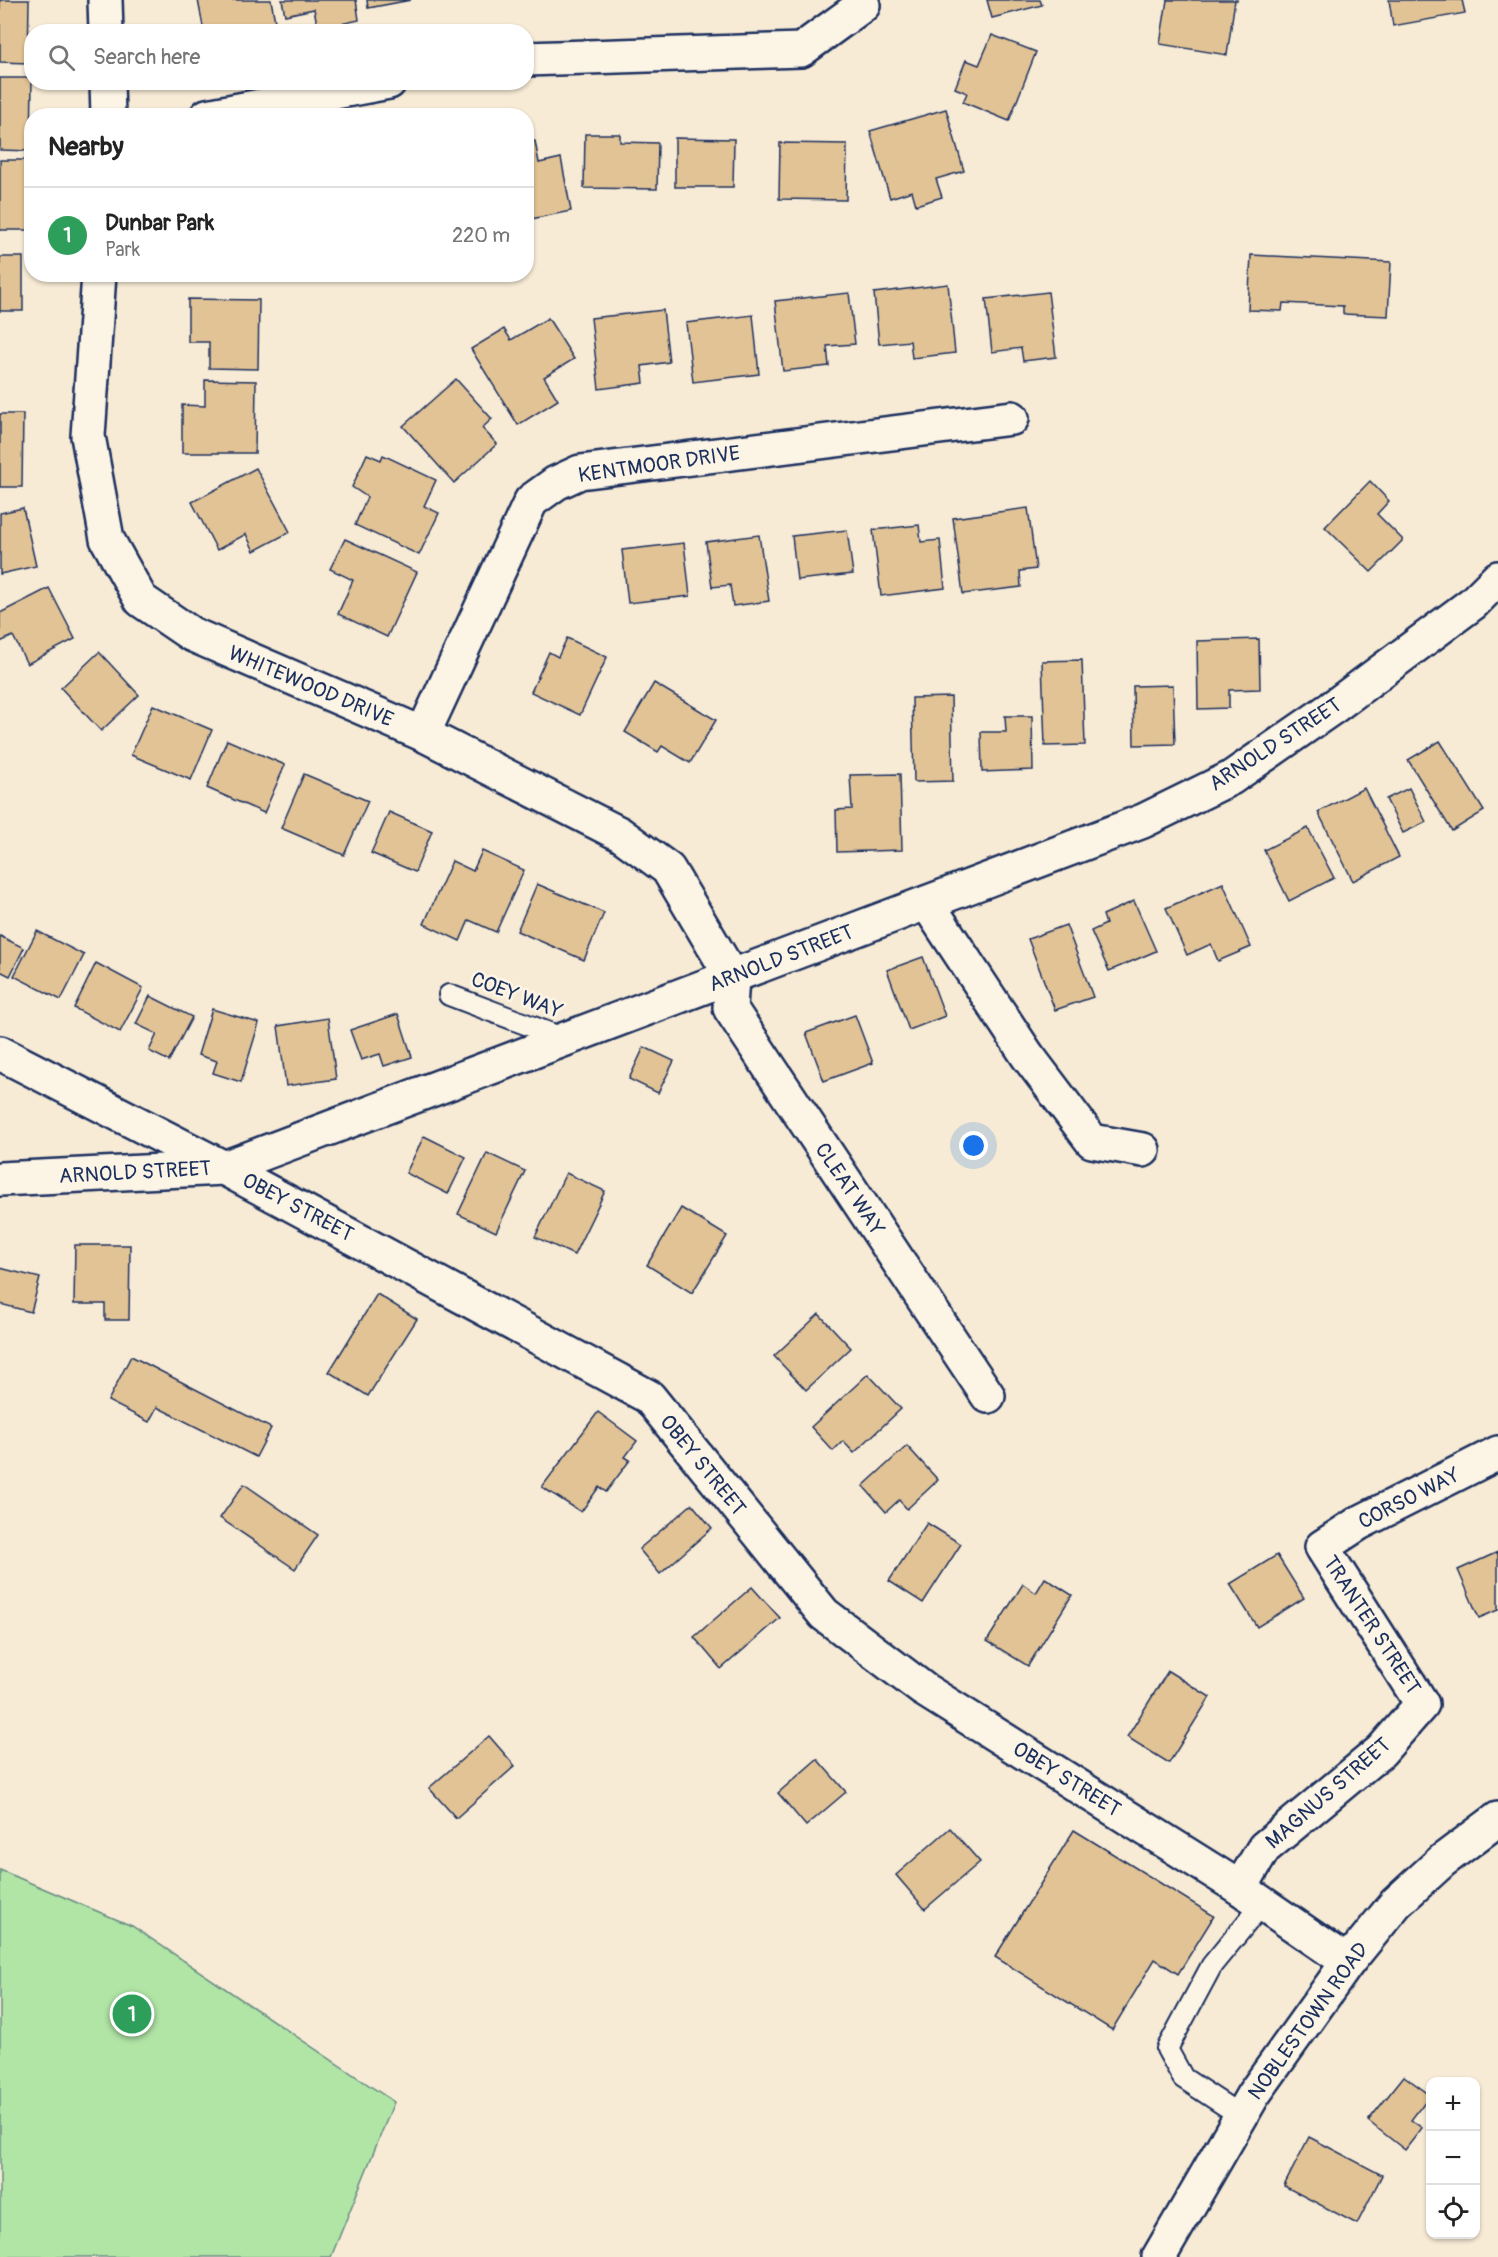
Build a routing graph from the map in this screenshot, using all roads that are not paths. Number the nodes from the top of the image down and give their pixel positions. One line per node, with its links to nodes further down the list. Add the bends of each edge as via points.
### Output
1 (105, 0): 3 (street)
2 (863, 5): 4 (street, via 801,50)
3 (106, 24)
4 (534, 59)
5 (107, 90): 7 (street)
6 (346, 90): 8 (street)
7 (108, 108)
8 (250, 108)
9 (98, 282): 12 (street, WHITEWOOD DRIVE, via 88,436 107,539 141,600 191,634)
10 (1012, 418): 12 (street, KENTMOOR DRIVE, via 580,472 556,483 531,501)
11 (1498, 578): 13 (street, ARNOLD STREET, via 1473,603 1231,778 1143,821)
12 (423, 734): 14 (street, WHITEWOOD DRIVE, via 620,834 668,869)
13 (927, 903): 14 (street, ARNOLD STREET); 18 (street, via 1027,1055 1092,1141)
14 (732, 977): 16 (street, ARNOLD STREET); 21 (street, CLEAT WAY, via 730,1008)
15 (449, 995): 16 (lane, COEY WAY)
16 (567, 1040): 19 (street, ARNOLD STREET)
17 (0, 1053): 19 (street, OBEY STREET)
18 (1143, 1150)
19 (224, 1168): 20 (street, ARNOLD STREET); 26 (street, OBEY STREET, via 648,1397 824,1614 923,1689)
20 (0, 1179)
21 (988, 1396)
22 (1498, 1453): 23 (street, CORSO WAY, via 1359,1523)
23 (1322, 1547): 24 (street, TRANTER STREET)
24 (1422, 1704): 26 (street, MAGNUS STREET, via 1381,1751 1264,1848)
25 (1498, 1819): 27 (street, NOBLESTOWN ROAD, via 1396,1904)
26 (1251, 1896): 27 (street, OBEY STREET); 28 (lane, via 1167,2049 1183,2078)
27 (1348, 1962): 28 (street, NOBLESTOWN ROAD)
28 (1241, 2116): 29 (street, NOBLESTOWN ROAD)
29 (1159, 2257)

